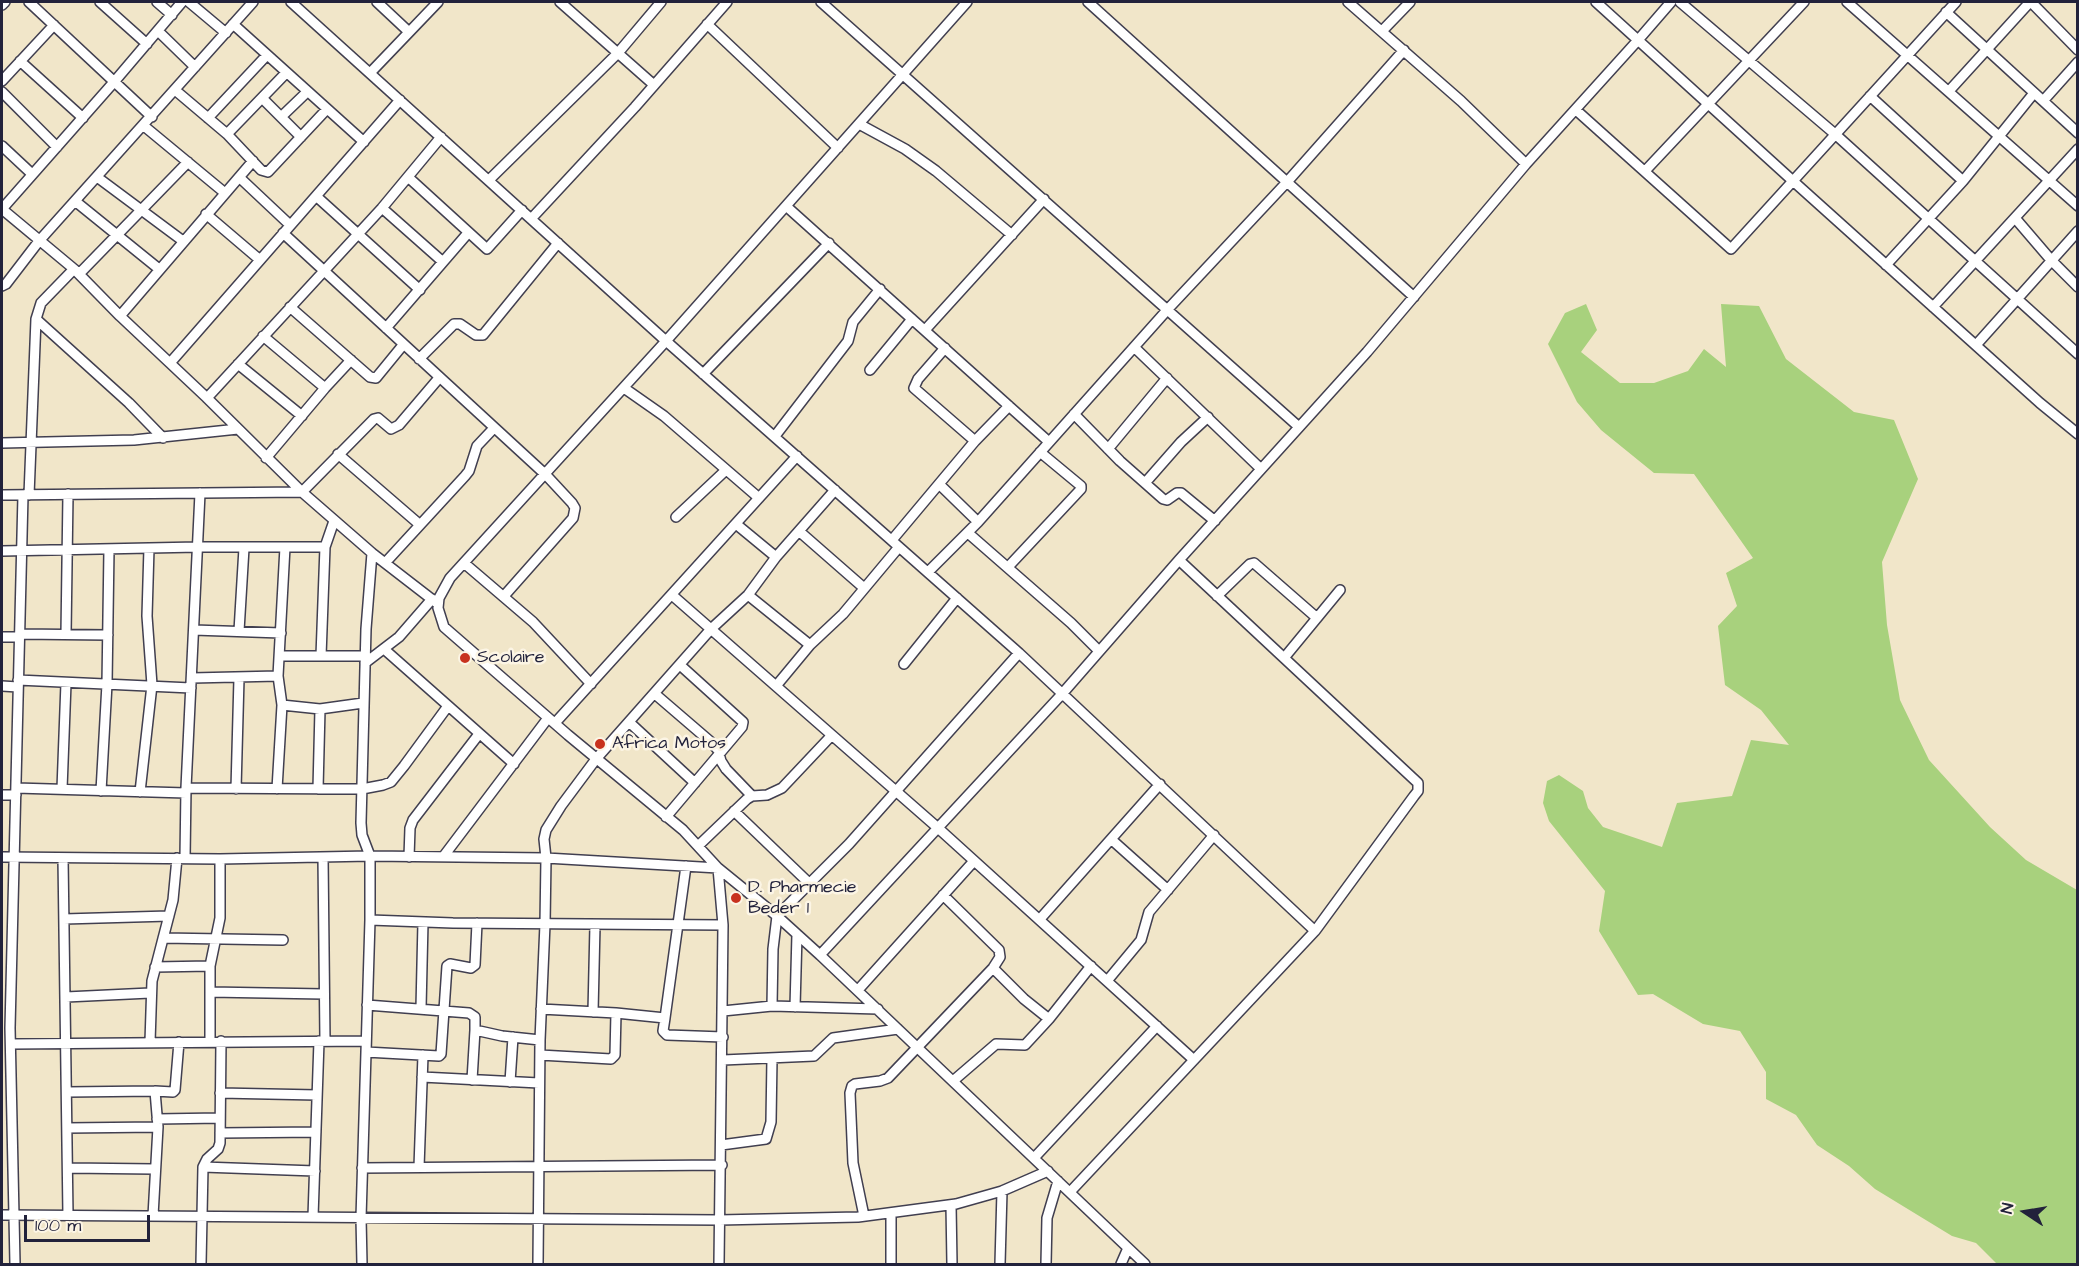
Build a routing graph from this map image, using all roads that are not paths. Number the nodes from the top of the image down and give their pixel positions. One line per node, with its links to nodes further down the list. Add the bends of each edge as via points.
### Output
1 (5, 2): 26 (street)
2 (100, 2): 37 (street)
3 (157, 2): 28 (street)
4 (182, 2): 28 (street)
5 (189, 2): 35 (street)
6 (253, 2): 29 (street)
7 (291, 2): 49 (street)
8 (377, 2): 34 (street)
9 (438, 2): 34 (street)
10 (560, 2): 41 (street)
11 (661, 2): 41 (street)
12 (727, 2): 30 (street)
13 (821, 2): 50 (street)
14 (968, 2): 50 (street)
15 (1088, 2): 95 (street)
16 (1348, 2): 33 (street)
17 (1410, 2): 33 (street)
18 (1596, 2): 36 (street)
19 (1671, 2): 36 (street)
20 (1680, 2): 44 (street)
21 (1804, 2): 44 (street)
22 (1846, 2): 43 (street)
23 (1956, 2): 27 (street)
24 (2031, 2): 38 (street); 40 (street)
25 (35, 3): 31 (street)
26 (2, 5)
27 (1946, 12): 38 (street); 43 (street)
28 (172, 15): 32 (street)
29 (233, 24): 35 (street); 42 (street)
30 (707, 24): 53 (street); 81 (street)
31 (54, 25): 45 (street); 52 (street)
32 (158, 31): 37 (street); 47 (street)
33 (1382, 31): 39 (street)
34 (409, 32): 49 (street)
35 (226, 33): 47 (street)
36 (1639, 39): 63 (street); 65 (street)
37 (147, 44): 52 (street)
38 (1986, 49): 55 (street); 58 (street)
39 (1404, 50): 85 (street); 95 (street)
40 (2078, 50)
41 (618, 53): 53 (street); 91 (street)
42 (267, 55): 48 (street); 69 (street)
43 (1907, 55): 55 (street); 59 (street)
44 (1748, 59): 63 (street); 74 (street)
45 (20, 61): 51 (street); 68 (street)
46 (2078, 62): 62 (street)
47 (195, 67): 54 (street)
48 (286, 73): 57 (street); 60 (street)
49 (370, 73): 61 (street)
50 (903, 74): 70 (street); 98 (street)
51 (2, 81)
52 (114, 82): 66 (street); 68 (street)
53 (654, 85): 109 (street)
54 (175, 90): 66 (street); 69 (street)
55 (1949, 91): 75 (street)
56 (2, 92): 80 (street)
57 (307, 92): 64 (street); 67 (street)
58 (2034, 93): 62 (street); 75 (street)
59 (1870, 96): 74 (street); 94 (street)
60 (262, 98): 67 (street); 73 (street)
61 (400, 100): 77 (street); 78 (street)
62 (2043, 101): 72 (street)
63 (1707, 102): 86 (street); 93 (street)
64 (327, 109): 76 (street); 78 (street)
65 (1576, 110): 85 (street); 86 (street)
66 (152, 117): 71 (street)
67 (281, 117): 76 (street)
68 (83, 118): 80 (street)
69 (208, 118): 73 (street)
70 (859, 124): 81 (street); 116 (street, via 936,171)
71 (144, 126): 84 (street); 88 (street)
72 (2078, 133)
73 (228, 134): 83 (street)
74 (1835, 134): 93 (street); 107 (street)
75 (2001, 136): 92 (street); 94 (street)
76 (301, 137): 83 (street, via 271,170 264,171)
77 (441, 137): 90 (street); 91 (street)
78 (364, 142): 97 (street)
79 (2, 146): 87 (street)
80 (57, 147): 87 (street)
81 (838, 148): 100 (street)
82 (2078, 149): 92 (street)
83 (253, 161): 89 (street)
84 (188, 162): 96 (street); 104 (street)
85 (1526, 164): 133 (street)
86 (1645, 171): 93 (street, via 1731,249)
87 (32, 174): 103 (street)
88 (97, 177): 99 (street); 104 (street)
89 (239, 177): 96 (street); 110 (street)
90 (408, 177): 102 (street); 113 (street)
91 (489, 180): 105 (street)
92 (2050, 180): 101 (street); 108 (street)
93 (1793, 181): 125 (street)
94 (1963, 181): 107 (street)
95 (1287, 182): 133 (street); 137 (street)
96 (225, 193): 106 (street)
97 (316, 196): 110 (street); 115 (street)
98 (1044, 199): 116 (street); 137 (street)
99 (75, 201): 114 (street); 117 (street)
100 (786, 206): 120 (street); 144 (street)
101 (2078, 206)
102 (382, 208): 115 (street); 124 (street)
103 (2, 209): 117 (street)
104 (141, 210): 114 (street); 118 (street)
105 (522, 210): 109 (street); 113 (street, via 487,249)
106 (206, 214): 118 (street); 121 (street)
107 (1929, 218): 123 (street); 125 (street)
108 (2015, 218): 122 (street); 123 (street)
109 (531, 219): 119 (street)
110 (290, 225): 112 (street)
111 (2078, 231): 122 (street)
112 (283, 233): 121 (street); 127 (street)
113 (468, 233): 124 (street)
114 (116, 235): 126 (street); 128 (street)
115 (357, 235): 127 (street); 132 (street)
116 (1012, 235): 142 (street)
117 (39, 241): 128 (street); 129 (street)
118 (183, 241): 126 (street)
119 (558, 243): 144 (street); 150 (street, via 483,335 454,324)
120 (829, 243): 131 (street); 155 (street)
121 (260, 260): 152 (street)
122 (2051, 260): 130 (street); 134 (street)
123 (1976, 261): 134 (street); 136 (street)
124 (443, 262): 132 (street)
125 (1886, 265): 136 (street)
126 (159, 269): 138 (street)
127 (324, 271): 135 (street); 141 (street)
128 (77, 272): 138 (street); 139 (street, via 41,303)
129 (2, 286)
130 (2078, 287)
131 (880, 289): 140 (street); 169 (street, via 853,322 848,342)
132 (420, 290): 141 (street)
133 (1414, 297): 165 (street)
134 (2016, 298): 146 (street); 149 (street)
135 (290, 307): 143 (street); 151 (street)
136 (1933, 307): 146 (street)
137 (1168, 309): 147 (street); 165 (street)
138 (120, 316): 152 (street)
139 (36, 319): 170 (street); 172 (street)
140 (912, 319): 142 (street); 154 (street)
141 (386, 328): 145 (street)
142 (925, 330): 148 (street)
143 (263, 336): 153 (street); 158 (street)
144 (666, 341): 155 (street); 159 (street)
145 (403, 345): 150 (street); 151 (street, via 376,378)
146 (1976, 345): 167 (street)
147 (1134, 346): 157 (street); 162 (street)
148 (945, 348): 161 (street); 171 (street, via 914,388)
149 (2078, 354)
150 (418, 359): 156 (street)
151 (351, 360): 158 (street)
152 (170, 363): 160 (street)
153 (238, 364): 160 (street); 163 (street)
154 (870, 370)
155 (703, 374): 169 (street)
156 (439, 378): 166 (street); 177 (street, via 399,425 391,429 374,419)
157 (1167, 378): 164 (street); 175 (street)
158 (325, 388): 163 (street)
159 (624, 388): 181 (street, via 664,416); 182 (street)
160 (207, 398): 168 (street)
161 (1009, 405): 171 (street); 173 (street)
162 (1074, 414): 173 (street); 175 (street)
163 (302, 416): 179 (street)
164 (1208, 417): 180 (street); 183 (street)
165 (1299, 427): 180 (street)
166 (494, 428): 182 (street); 196 (street, via 477,446 469,471)
167 (2075, 428)
168 (238, 429): 170 (street); 179 (street)
169 (774, 436): 178 (street)
170 (163, 438): 172 (street)
171 (975, 441): 184 (street)
172 (31, 442): 174 (street); 190 (street)
173 (1049, 442): 176 (street)
174 (2, 443)
175 (1108, 449): 183 (street)
176 (1041, 452): 195 (street); 215 (street, via 1081,489)
177 (339, 454): 186 (street); 196 (street)
178 (797, 456): 185 (street); 191 (street)
179 (266, 458): 186 (street)
180 (1261, 469): 194 (street)
181 (726, 470): 191 (street); 192 (street)
182 (546, 475): 214 (street); 221 (street, via 572,503 573,518)
183 (1145, 483): 194 (street, via 1163,499 1181,493)
184 (939, 484): 195 (street); 200 (street)
185 (835, 490): 198 (street); 200 (street)
186 (302, 492): 187 (street); 193 (street)
187 (200, 493): 188 (street); 201 (street)
188 (68, 494): 190 (street); 206 (street)
189 (2, 495): 190 (street)
190 (26, 495): 209 (street)
191 (759, 498): 197 (street)
192 (676, 517)
193 (334, 521): 203 (street); 210 (street)
194 (1215, 521): 212 (street)
195 (978, 522): 199 (street)
196 (419, 524): 213 (street)
197 (736, 524): 211 (street); 219 (street)
198 (800, 532): 211 (street); 217 (street)
199 (968, 533): 215 (street); 216 (street)
200 (896, 544): 216 (street); 217 (street)
201 (198, 547): 204 (street); 205 (street); 227 (street)
202 (285, 547): 203 (street); 205 (street); 229 (street)
203 (325, 547): 239 (street)
204 (149, 548): 207 (street); 251 (street, via 147,616)
205 (244, 548): 228 (street)
206 (68, 549): 207 (street); 209 (street); 230 (street)
207 (109, 549): 232 (street)
208 (2, 550): 209 (street)
209 (22, 550): 231 (street)
210 (372, 553): 213 (street); 241 (street)
211 (776, 557): 220 (street)
212 (1179, 560): 222 (street); 236 (street)
213 (385, 563): 224 (street)
214 (464, 563): 221 (street); 224 (street)
215 (1008, 567): 236 (street)
216 (928, 572): 223 (street)
217 (864, 588): 234 (street)
218 (1340, 591): 225 (street)
219 (672, 595): 226 (street); 250 (street)
220 (748, 595): 226 (street); 234 (street)
221 (504, 596): 250 (street)
222 (1217, 596): 225 (street, via 1254,563); 240 (street)
223 (957, 598): 237 (street); 242 (street)
224 (435, 602): 235 (street); 260 (street, via 444,627)
225 (1317, 618): 240 (street)
226 (711, 629): 243 (street); 253 (street)
227 (194, 630): 228 (street); 247 (street)
228 (239, 632): 229 (street)
229 (281, 633): 238 (street)
230 (66, 634): 231 (street); 232 (street)
231 (20, 635): 233 (street); 248 (street)
232 (108, 635): 249 (street)
233 (2, 637)
234 (810, 645): 253 (street)
235 (384, 649): 241 (street); 258 (street)
236 (1099, 651): 255 (street)
237 (1020, 653): 255 (street); 278 (street)
238 (280, 656): 239 (street); 244 (street)
239 (321, 656): 241 (street)
240 (1284, 658): 316 (street, via 1416,780 1418,787)
241 (365, 660): 256 (street)
242 (904, 664)
243 (680, 666): 254 (street); 264 (street, via 742,722)
244 (278, 676): 245 (street); 257 (street)
245 (239, 678): 247 (street); 270 (street)
246 (66, 682): 248 (street); 249 (street); 269 (street)
247 (191, 683): 251 (street); 275 (street)
248 (18, 684): 252 (street); 276 (street)
249 (107, 684): 251 (street); 274 (street)
250 (591, 684): 260 (street)
251 (152, 685): 277 (street)
252 (2, 686)
253 (776, 686): 263 (street)
254 (655, 694): 261 (street); 264 (street)
255 (1062, 694): 268 (street); 283 (street)
256 (363, 703): 259 (street); 273 (street)
257 (282, 705): 259 (street); 271 (street)
258 (448, 706): 262 (street); 273 (street, via 391,782)
259 (320, 709): 272 (street)
260 (552, 721): 265 (street); 266 (street)
261 (630, 722): 265 (street); 267 (street)
262 (479, 734): 266 (street); 290 (street, via 414,820)
263 (832, 735): 278 (street); 280 (street, via 782,788)
264 (720, 754): 267 (street); 280 (street, via 726,769)
265 (596, 759): 282 (street); 295 (street, via 549,822 544,839)
266 (514, 764): 291 (street)
267 (696, 783): 282 (street)
268 (1160, 784): 284 (street); 285 (street)
269 (62, 789): 274 (street); 276 (street)
270 (236, 789): 271 (street); 275 (street)
271 (277, 789): 272 (street)
272 (318, 789): 273 (street)
273 (362, 789): 287 (street, via 362,835)
274 (101, 790): 277 (street)
275 (186, 790): 277 (street); 294 (street)
276 (16, 792): 279 (street); 292 (street)
277 (140, 792)
278 (897, 792): 283 (street); 300 (street)
279 (2, 795)
280 (752, 796): 281 (street)
281 (734, 811): 286 (street); 300 (street)
282 (666, 817): 286 (street)
283 (938, 828): 297 (street); 321 (street)
284 (1214, 835): 301 (street); 316 (street)
285 (1112, 840): 301 (street); 309 (street)
286 (698, 846): 299 (street)
287 (370, 856): 289 (street); 290 (street); 308 (street)
288 (2, 857): 292 (street)
289 (323, 857): 296 (street); 330 (street)
290 (409, 857): 291 (street)
291 (443, 857): 295 (street)
292 (14, 858): 293 (street); 306 (street)
293 (63, 858): 294 (street); 307 (street)
294 (181, 858): 296 (street); 303 (street)
295 (546, 858): 298 (street); 312 (street)
296 (220, 859): 319 (street)
297 (974, 861): 302 (street); 309 (street)
298 (686, 866): 299 (street); 314 (street)
299 (718, 868): 304 (street); 315 (street)
300 (810, 884): 304 (street)
301 (1168, 890): 326 (street, via 1149,912 1141,940)
302 (943, 895): 325 (street, via 999,950 1000,957); 327 (street)
303 (169, 916): 307 (street); 318 (street)
304 (777, 916): 317 (street); 333 (street)
305 (2, 918): 306 (street)
306 (13, 918): 345 (street)
307 (64, 919): 331 (street)
308 (370, 920): 310 (street); 332 (street)
309 (1040, 920): 324 (street)
310 (423, 922): 311 (street); 335 (street)
311 (477, 923): 312 (street); 338 (street, via 474,965 447,966)
312 (545, 924): 313 (street); 336 (street)
313 (595, 925): 314 (street); 340 (street)
314 (678, 926): 315 (street); 342 (street)
315 (723, 926): 339 (street)
316 (1315, 931): 365 (street)
317 (797, 934): 321 (street); 334 (street)
318 (163, 938): 319 (street); 322 (street)
319 (216, 938): 320 (street); 323 (street)
320 (283, 940)
321 (820, 955): 327 (street)
322 (155, 966): 323 (street); 329 (street)
323 (210, 966): 328 (street)
324 (1091, 966): 326 (street); 343 (street)
325 (993, 968): 343 (street); 359 (street)
326 (1107, 981): 344 (street)
327 (858, 990): 337 (street)
328 (210, 992): 330 (street); 351 (street)
329 (150, 993): 331 (street); 355 (street)
330 (324, 994): 353 (street)
331 (66, 997): 357 (street)
332 (367, 1005): 335 (street); 354 (street)
333 (772, 1006): 334 (street); 339 (street)
334 (795, 1007): 337 (street)
335 (420, 1008): 338 (street)
336 (541, 1009): 340 (street); 350 (street)
337 (878, 1009): 346 (street)
338 (445, 1011): 347 (street, via 469,1013 475,1017); 361 (street, via 441,1054)
339 (723, 1011): 349 (street)
340 (593, 1012): 341 (street)
341 (616, 1013): 342 (street); 362 (street, via 615,1055 611,1059)
342 (665, 1018): 349 (street, via 663,1031 667,1035)
343 (1049, 1019): 370 (street, via 1025,1045 996,1044)
344 (1157, 1026): 365 (street); 382 (street)
345 (6, 1028): 358 (street)
346 (898, 1029): 359 (street); 363 (street, via 833,1038 814,1056)
347 (475, 1030): 348 (street); 368 (street)
348 (513, 1037): 350 (street); 369 (street)
349 (723, 1037): 364 (street)
350 (540, 1040): 362 (street)
351 (210, 1041): 352 (street); 356 (street)
352 (221, 1041): 353 (street); 374 (street)
353 (322, 1041): 354 (street); 375 (street)
354 (366, 1041): 360 (street)
355 (150, 1042): 356 (street); 357 (street)
356 (179, 1042): 372 (street, via 175,1090)
357 (67, 1043): 358 (street); 373 (street)
358 (10, 1044): 366 (street)
359 (917, 1047): 370 (street); 404 (street, via 888,1078 855,1084 851,1089 853,1163)
360 (366, 1052): 361 (street); 389 (street)
361 (423, 1055): 367 (street)
362 (540, 1055): 371 (street)
363 (772, 1058): 364 (street); 381 (street, via 771,1122 766,1139)
364 (723, 1060): 381 (street)
365 (1194, 1060): 396 (street)
366 (6, 1076): 384 (street)
367 (422, 1077): 368 (street); 387 (street)
368 (472, 1080): 369 (street)
369 (510, 1082): 371 (street)
370 (953, 1082): 382 (street)
371 (539, 1083): 390 (street)
372 (155, 1091): 373 (street); 377 (street)
373 (67, 1092): 378 (street)
374 (220, 1093): 375 (street); 376 (street)
375 (317, 1095): 379 (street)
376 (220, 1119): 377 (street); 380 (street)
377 (158, 1123): 378 (street); 391 (street)
378 (67, 1128): 388 (street)
379 (316, 1132): 380 (street); 392 (street)
380 (220, 1133): 386 (street, via 218,1149)
381 (722, 1146): 385 (street)
382 (1034, 1158): 393 (street)
383 (2, 1162): 384 (street)
384 (14, 1162): 401 (street)
385 (722, 1165): 390 (street); 408 (street)
386 (203, 1167): 392 (street); 403 (street)
387 (418, 1167): 389 (street); 390 (street)
388 (68, 1168): 391 (street); 400 (street)
389 (362, 1168): 406 (street)
390 (538, 1168): 407 (street)
391 (154, 1169): 402 (street)
392 (315, 1171): 405 (street)
393 (1048, 1171): 394 (street); 395 (street)
394 (1058, 1181): 396 (street); 418 (street, via 1047,1218)
395 (1002, 1191): 397 (street); 417 (street)
396 (1070, 1192): 409 (street)
397 (951, 1205): 398 (street); 416 (street)
398 (891, 1214): 404 (street); 415 (street)
399 (2, 1215): 401 (street)
400 (68, 1215): 401 (street); 402 (street)
401 (15, 1216): 410 (street)
402 (153, 1216): 403 (street)
403 (201, 1216): 405 (street); 411 (street)
404 (864, 1216): 408 (street)
405 (313, 1217): 406 (street)
406 (361, 1218): 407 (street); 412 (street)
407 (537, 1219): 408 (street); 413 (street)
408 (719, 1220): 414 (street)
409 (1128, 1248): 419 (street); 420 (street)
410 (15, 1264)
411 (201, 1264)
412 (362, 1264)
413 (537, 1264)
414 (719, 1264)
415 (891, 1264)
416 (952, 1264)
417 (1000, 1264)
418 (1046, 1264)
419 (1121, 1264)
420 (1145, 1264)

